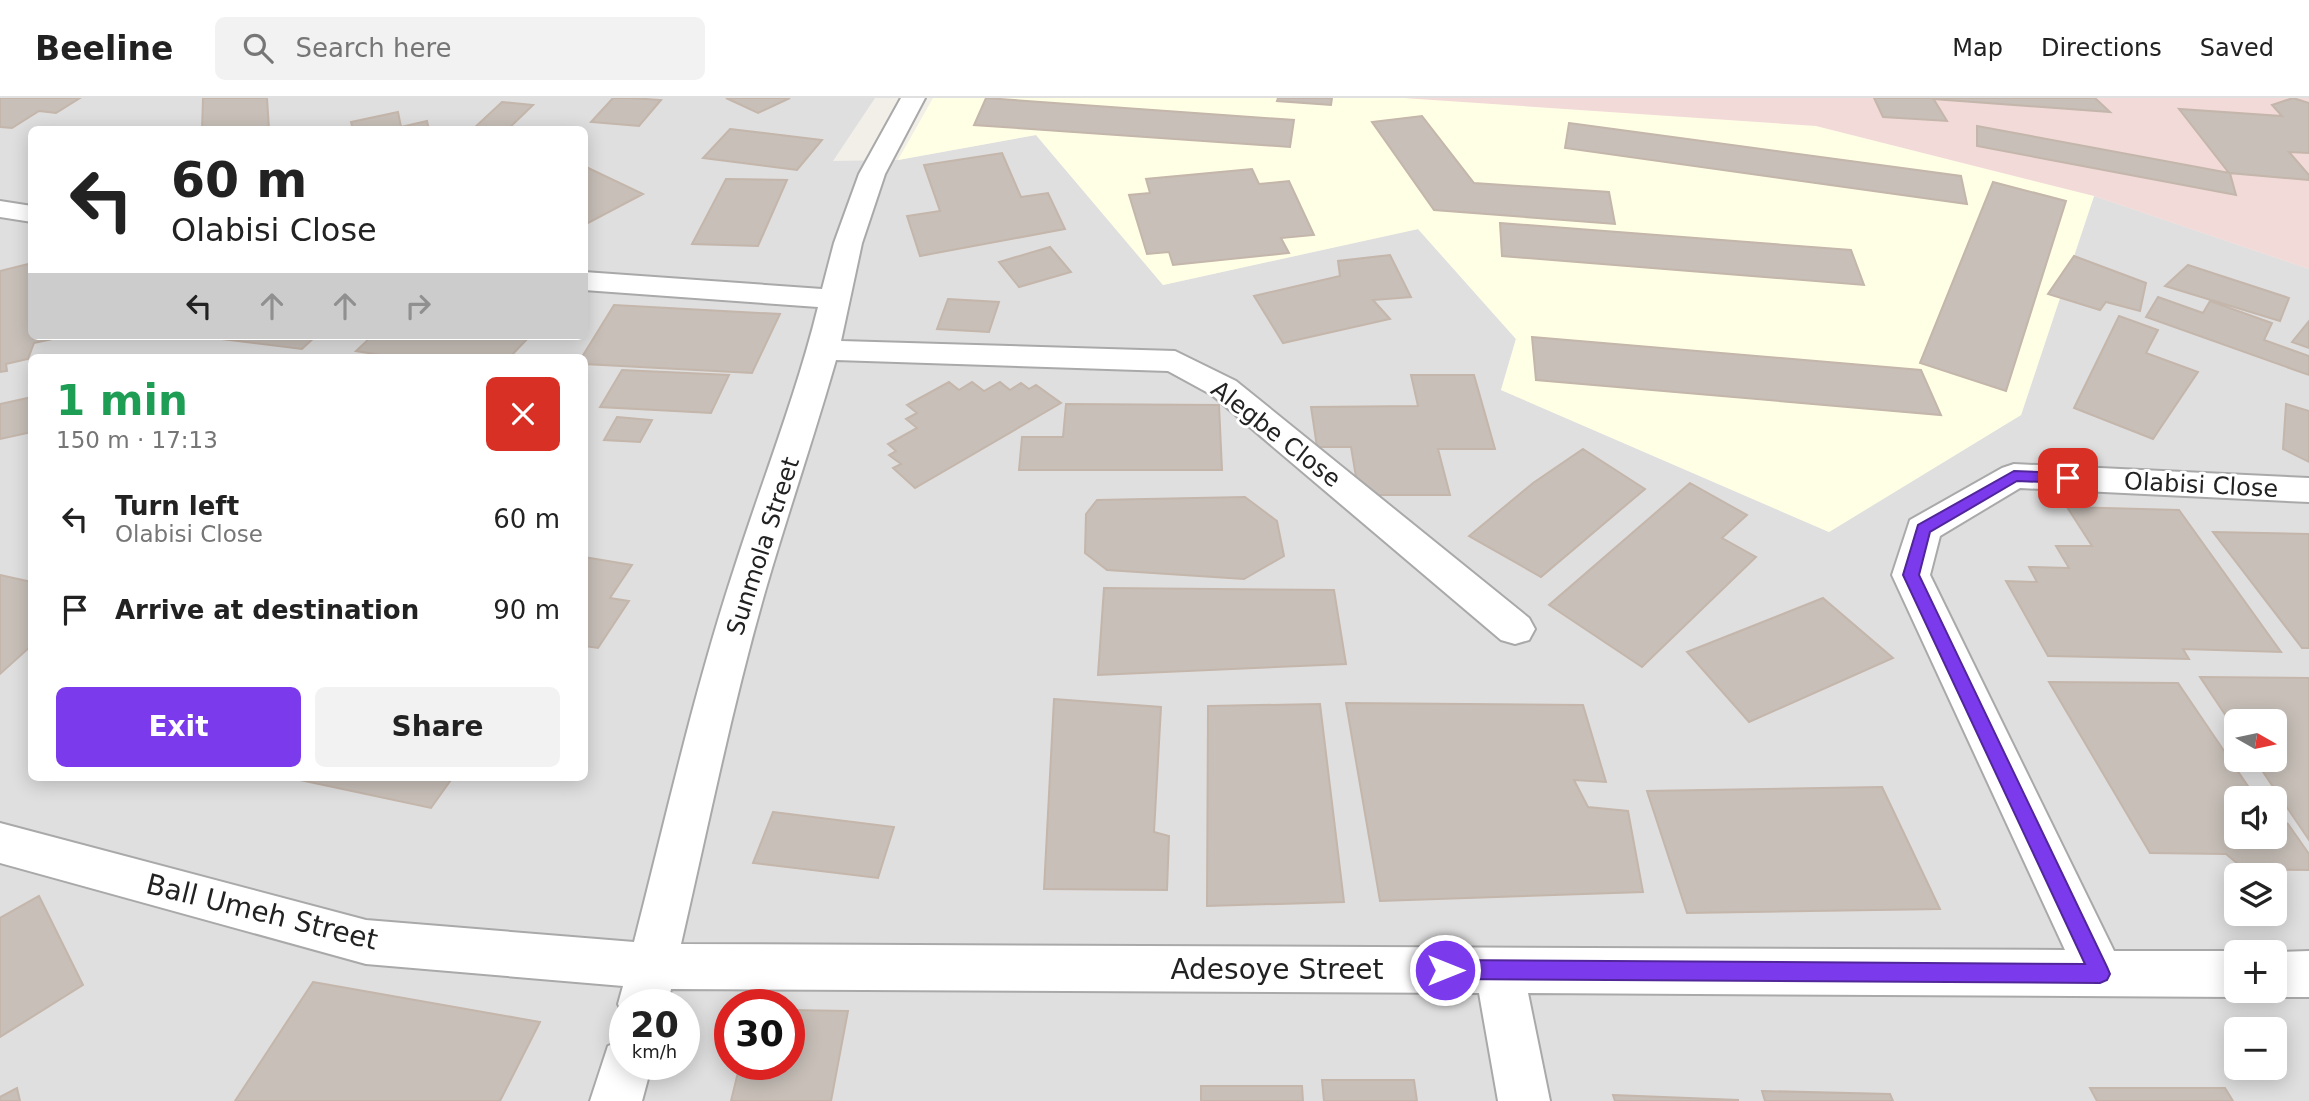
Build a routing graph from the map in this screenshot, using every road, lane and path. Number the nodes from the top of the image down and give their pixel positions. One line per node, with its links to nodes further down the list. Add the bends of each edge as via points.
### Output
1 (913, 98): 5 (street, Sunmola Street, via 872,174)
2 (0, 209): 3 (street)
3 (28, 213)
4 (588, 281): 5 (street)
5 (835, 299): 6 (street, Sunmola Street)
6 (822, 350): 8 (street, Alegbe Close, via 1175,361 1224,388); 15 (street, Sunmola Street, via 719,687)
7 (2309, 490): 11 (street, Olabisi Close, via 2014,476 1923,529 1911,575)
8 (1515, 629)
9 (0, 843): 15 (street, Ball Umeh Street, via 366,942)
10 (1499, 970): 11 (street, Adesoye Street); 15 (street, Adesoye Street); 18 (street)
11 (2100, 974): 12 (street, Adesoye Street)
12 (2224, 974)
13 (2287, 974): 14 (street)
14 (2309, 975)
15 (648, 985)
16 (622, 1080): 17 (street)
17 (616, 1101)
18 (1524, 1101)

